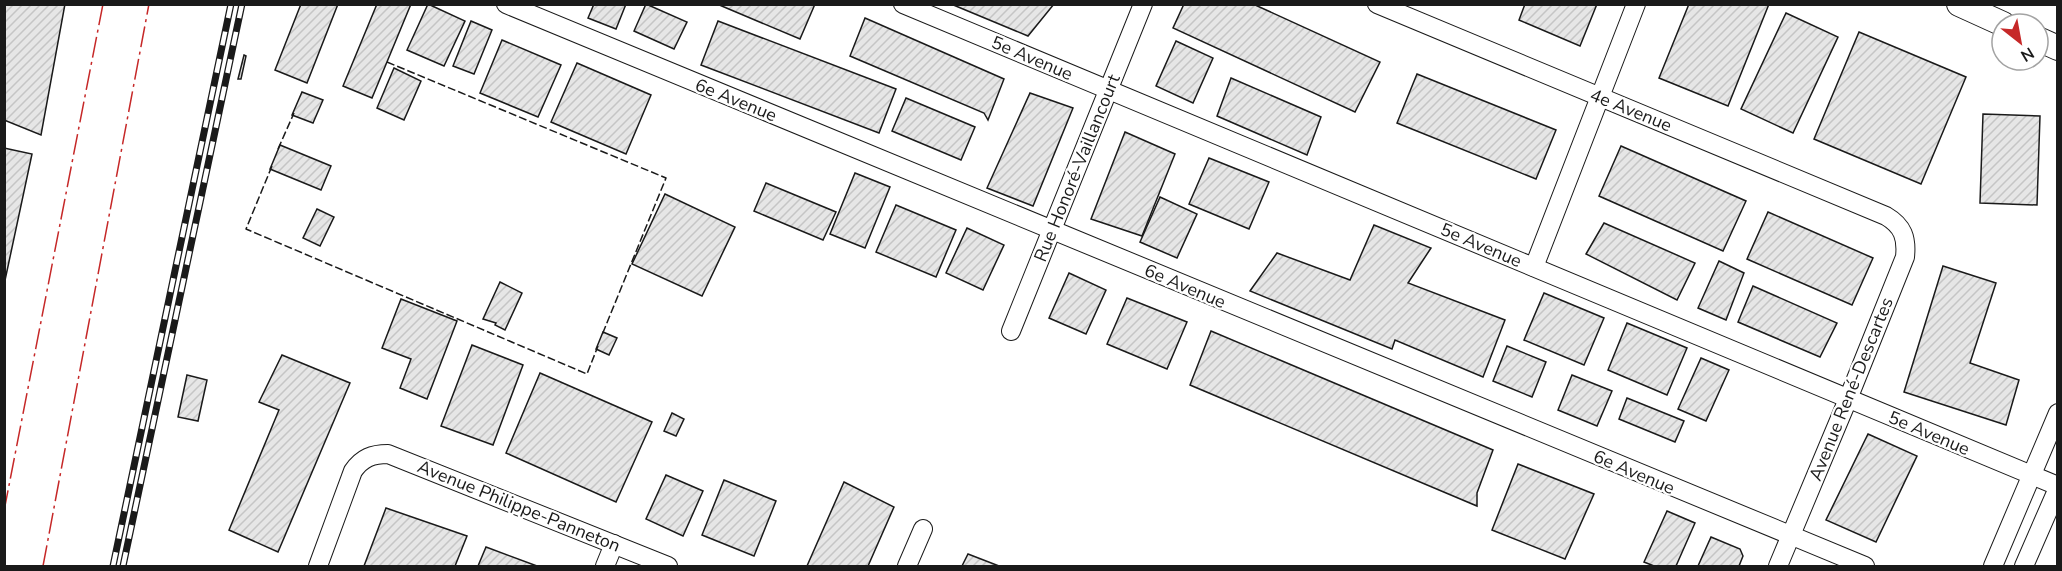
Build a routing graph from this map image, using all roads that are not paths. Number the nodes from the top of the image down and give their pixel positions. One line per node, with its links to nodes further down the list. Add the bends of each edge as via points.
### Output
1 (506, 4): 11 (street, 6e Avenue)
2 (903, 4): 8 (street, 5e Avenue)
3 (1143, 4): 8 (street, Rue Honoré-Vaillancourt)
4 (1377, 4): 9 (street, 4e Avenue)
5 (1636, 4): 9 (street)
6 (1959, 4): 7 (main road)
7 (1990, 18)
8 (1109, 90): 11 (street, Rue Honoré-Vaillancourt); 12 (street, 5e Avenue)
9 (1599, 97): 10 (street, 4e Avenue); 12 (street)
10 (1886, 216): 14 (street, Avenue René-Descartes, via 1904,232 1905,257)
11 (1051, 230): 13 (street, Rue Honoré-Vaillancourt); 19 (street, 6e Avenue)
12 (1534, 267): 14 (street, 5e Avenue)
13 (1011, 331)
14 (1848, 399): 16 (street, 5e Avenue); 19 (street, Avenue René-Descartes)
15 (2058, 413): 16 (street)
16 (2031, 475): 17 (street, 5e Avenue); 27 (street)
17 (2058, 487): 28 (street)
18 (923, 529): 24 (street)
19 (1790, 537): 25 (street, Avenue René-Descartes); 26 (street, 6e Avenue)
20 (614, 544): 21 (street, Avenue Philippe-Panneton, via 388,454 369,456 353,471); 22 (street); 23 (street, Avenue Philippe-Panneton)
21 (318, 567)
22 (605, 567)
23 (668, 567)
24 (907, 567)
25 (1778, 567)
26 (1865, 567)
27 (1993, 567)
28 (2024, 567)

